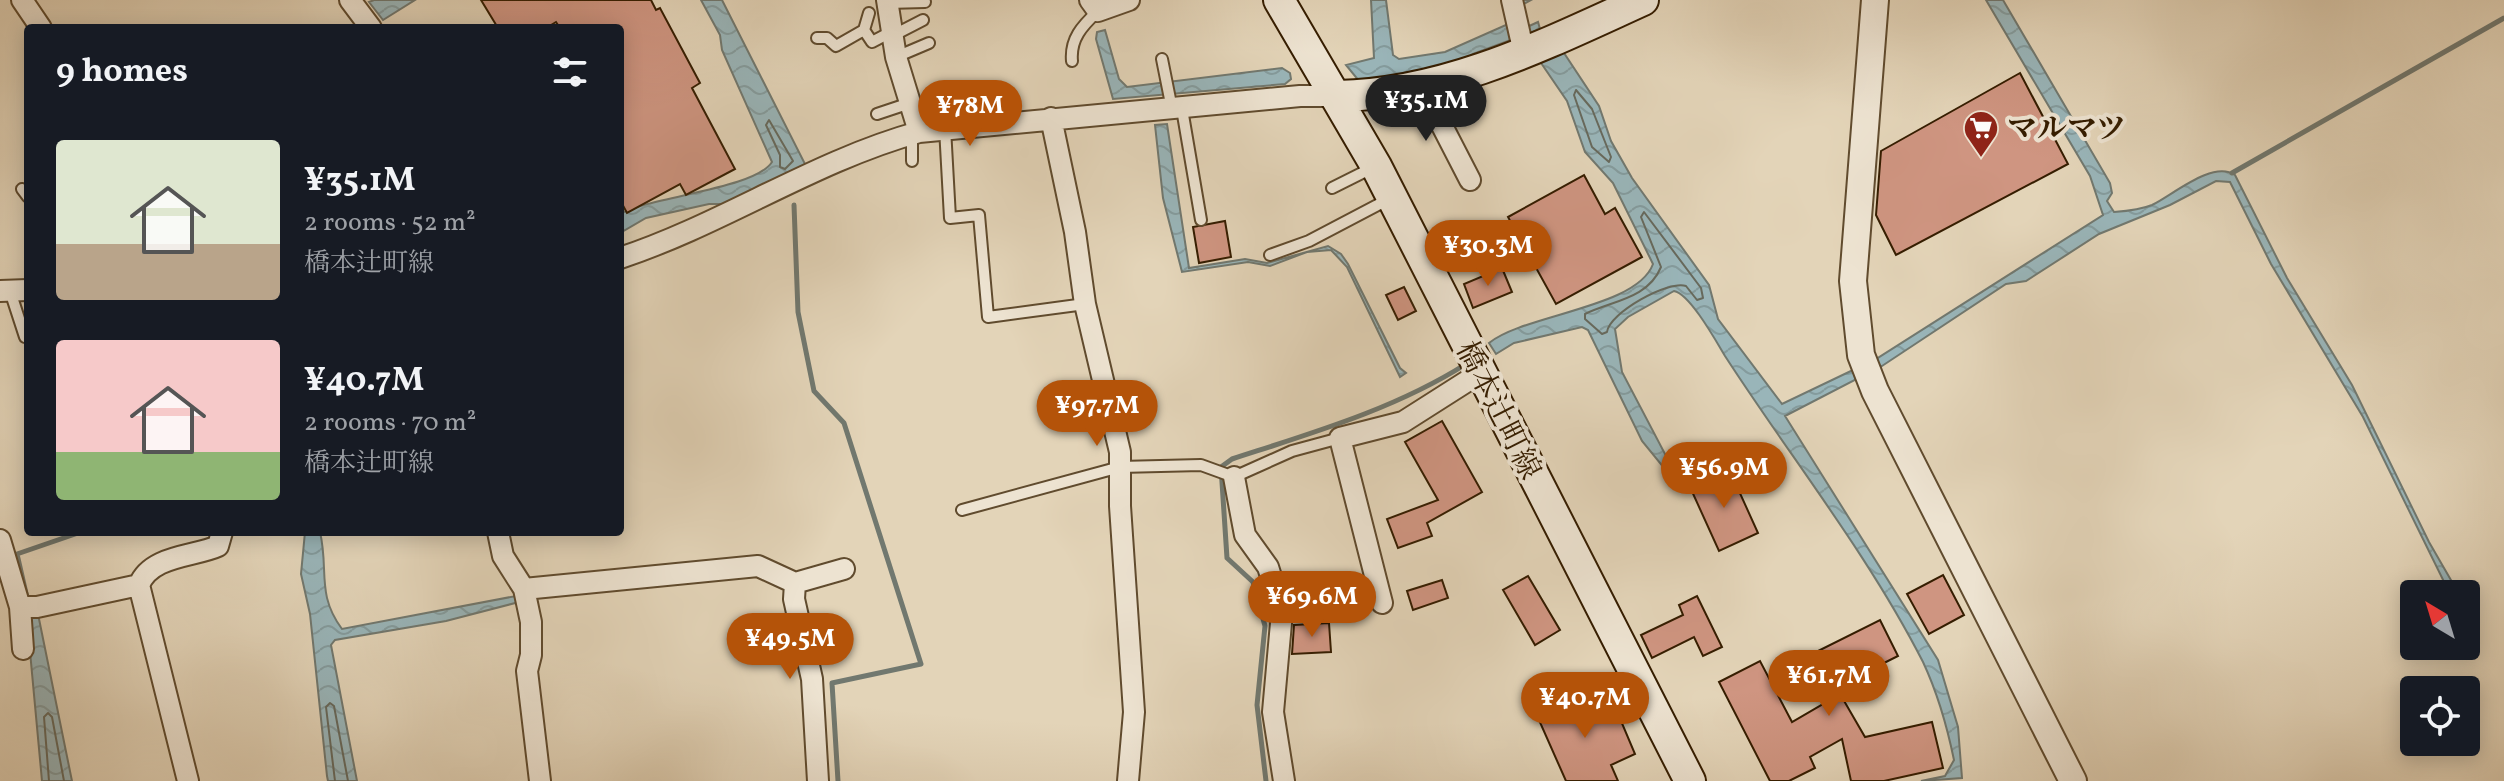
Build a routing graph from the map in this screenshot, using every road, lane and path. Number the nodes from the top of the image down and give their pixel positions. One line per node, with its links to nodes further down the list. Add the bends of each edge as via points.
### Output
1 (22, 0): 12 (street)
2 (350, 0): 13 (street)
3 (1129, 0): 10 (street)
4 (1279, 0): 23 (main road, 橋本辻町線)
5 (1643, 0): 18 (main road)
6 (1875, 0): 62 (street, via 1853,281 1861,355)
7 (925, 2): 9 (lane)
8 (1512, 2): 18 (street)
9 (880, 5): 14 (lane); 15 (street)
10 (1094, 5): 21 (lane, via 1076,35)
11 (923, 20): 15 (lane)
12 (38, 24)
13 (368, 24)
14 (864, 30): 15 (lane, via 872,42); 16 (lane, via 836,46)
15 (891, 34): 19 (street)
16 (817, 38)
17 (929, 43): 19 (lane)
18 (1522, 46): 22 (main road, via 1450,79)
19 (896, 57): 24 (street)
20 (1162, 59): 25 (lane)
21 (1072, 61)
22 (1421, 85): 23 (main road, via 1369,96); 32 (street)
23 (1338, 96): 25 (street); 31 (main road, 橋本辻町線)
24 (910, 103): 26 (lane); 29 (street)
25 (1175, 106): 27 (street); 35 (lane)
26 (877, 114)
27 (1051, 118): 28 (street); 39 (street)
28 (945, 128): 29 (street); 39 (lane, via 950,218 979,215 988,317)
29 (916, 133): 30 (lane); 37 (street, via 864,148 705,226)
30 (912, 161)
31 (1376, 166): 33 (lane); 34 (main road, 橋本辻町線)
32 (1470, 180)
33 (1332, 188)
34 (1390, 198): 36 (lane, via 1309,241); 41 (main road, 橋本辻町線)
35 (1201, 220)
36 (1270, 255)
37 (624, 256)
38 (13, 291): 40 (lane)
39 (1085, 304): 43 (street)
40 (24, 333)
41 (1480, 373): 42 (street, via 1403,422); 61 (main road, 橋本辻町線)
42 (1340, 438): 44 (lane, via 1292,451); 53 (street)
43 (1120, 467): 44 (lane, via 1201,465); 45 (lane); 59 (street, via 1134,712)
44 (1234, 477): 60 (street, via 1245,535 1268,567 1282,612 1273,712)
45 (962, 510)
46 (221, 536): 51 (street, via 218,546 176,556 143,576)
47 (499, 536): 52 (street, via 503,556)
48 (0, 540): 54 (street)
49 (844, 569): 50 (street)
50 (795, 583): 52 (street, via 758,566); 58 (street, via 812,679)
51 (139, 585): 54 (street); 56 (street)
52 (524, 589): 57 (street, via 531,622 527,671)
53 (1382, 603)
54 (20, 607): 55 (street)
55 (23, 649)
56 (188, 781)
57 (540, 781)
58 (818, 781)
59 (1128, 781)
60 (1284, 781)
61 (1690, 781)
62 (2073, 781)

